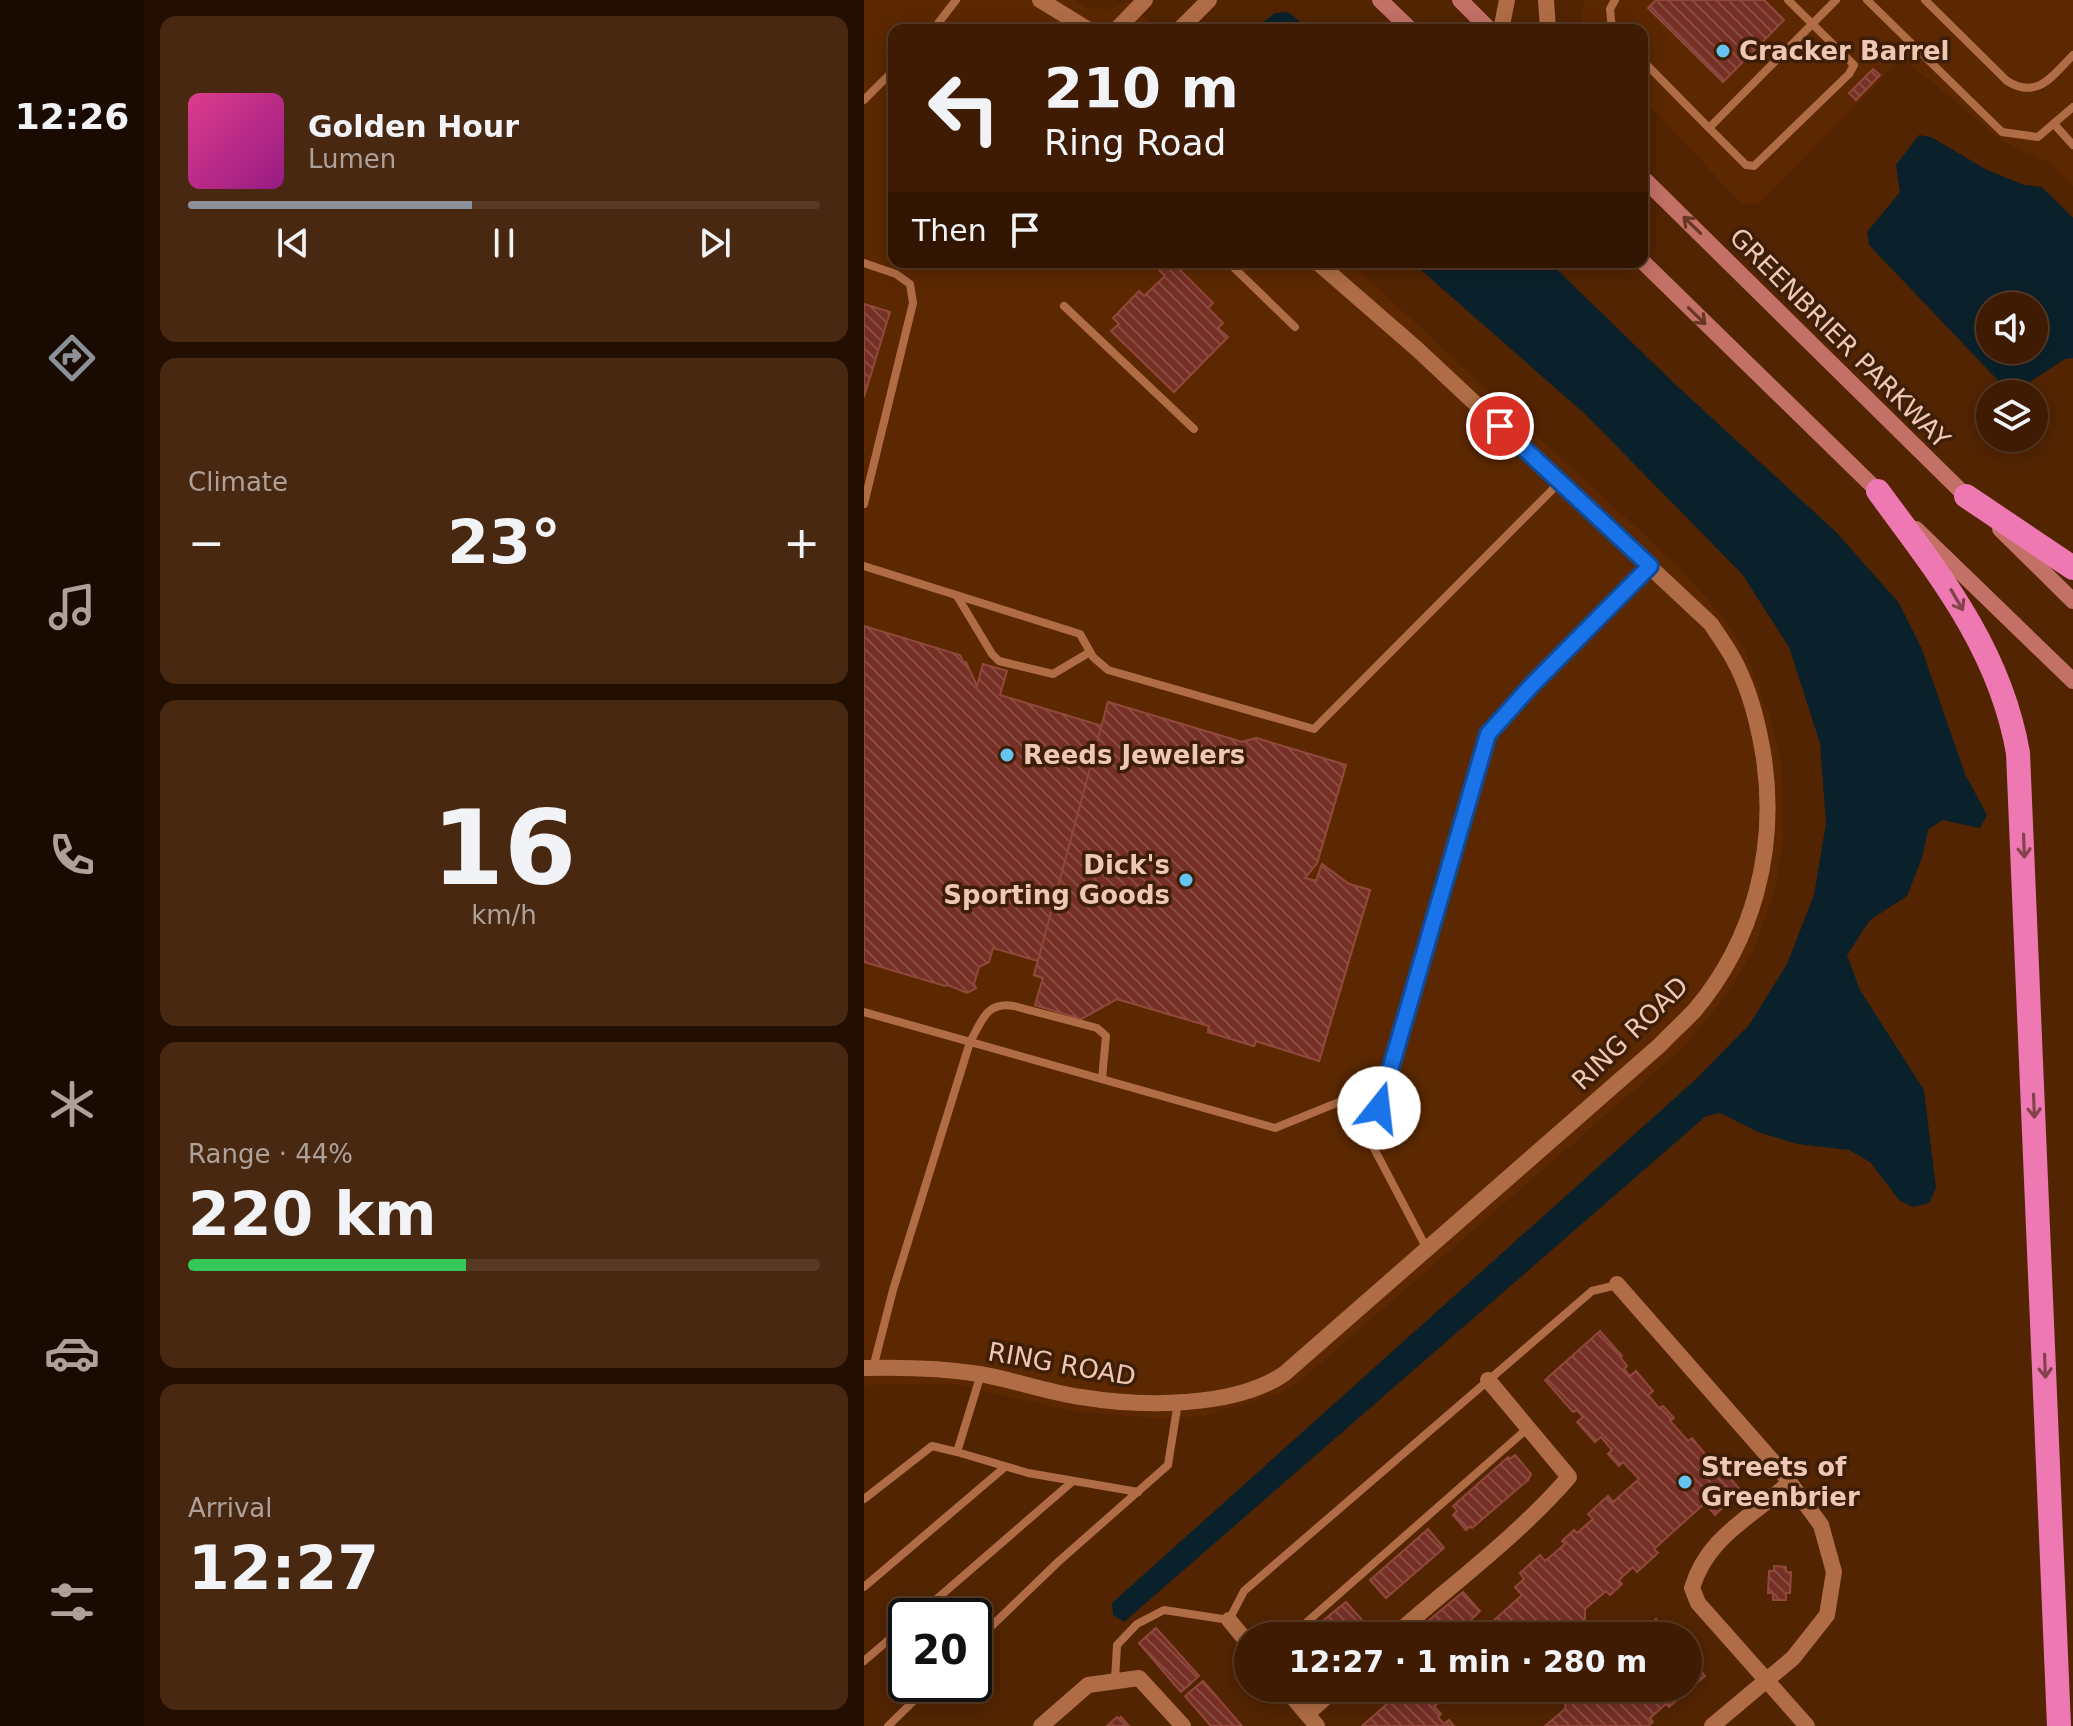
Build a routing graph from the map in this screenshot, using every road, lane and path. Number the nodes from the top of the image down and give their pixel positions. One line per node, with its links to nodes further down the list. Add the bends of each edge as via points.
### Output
1 (956, 0): 14 (lane)
2 (1040, 0): 15 (street)
3 (1145, 0): 16 (street)
4 (1209, 0): 17 (street)
5 (1380, 0): 18 (main road)
6 (1460, 0): 19 (main road)
7 (1507, 0): 20 (street)
8 (1546, 0): 21 (street)
9 (1615, 0): 22 (lane)
10 (1788, 0): 23 (lane)
11 (1836, 0): 23 (lane)
12 (1867, 0): 29 (lane, via 2002,132 2038,137)
13 (1925, 0): 24 (lane, via 2020,89 2047,81)
14 (938, 24)
15 (1079, 24)
16 (1122, 24)
17 (1185, 24)
18 (1405, 24)
19 (1484, 24)
20 (1502, 24)
21 (1548, 24)
22 (1611, 24)
23 (1813, 24): 30 (lane); 30 (lane, via 1854,65 1849,74 1754,166 1746,165)
24 (2073, 55)
25 (1648, 66): 30 (lane)
26 (888, 76): 27 (lane)
27 (864, 100)
28 (2073, 107): 29 (lane)
29 (2054, 124): 31 (lane)
30 (1709, 128)
31 (2073, 145)
32 (1648, 183): 42 (main road, GREENBRIER PARKWAY, one-way to 32)
33 (864, 263): 43 (lane, via 910,284 913,303)
34 (1648, 267): 41 (main road, one-way to 41)
35 (1234, 268): 38 (lane)
36 (1324, 268): 40 (street, RING ROAD)
37 (1064, 306): 39 (lane)
38 (1295, 327)
39 (1194, 429)
40 (1559, 482): 45 (street, RING ROAD); 49 (lane, via 1314,729 1108,670)
41 (1878, 491): 50 (main road); 88 (highway, one-way to 88, via 1952,591 1993,665 2018,753)
42 (1966, 496): 46 (highway); 48 (main road, GREENBRIER PARKWAY)
43 (864, 504)
44 (864, 566): 47 (lane)
45 (1650, 566): 54 (lane, via 1488,734); 55 (street, RING ROAD, via 1711,624 1737,665 1752,704 1768,808 1755,901 1729,958 1695,1010)
46 (2073, 568)
47 (956, 595): 49 (lane, via 1080,634); 49 (lane, via 999,661 1053,674)
48 (2073, 601)
49 (1090, 652)
50 (2073, 681)
51 (864, 1012): 52 (lane)
52 (970, 1042): 53 (lane); 53 (lane, via 988,1010 1001,1004 1097,1028 1106,1036); 57 (lane)
53 (1102, 1079): 54 (lane, via 1275,1128)
54 (1386, 1083): 55 (lane, via 1369,1139)
55 (1427, 1249): 60 (street, RING ROAD, via 1273,1382 1247,1392)
56 (1617, 1284): 59 (lane, via 1592,1291); 65 (street)
57 (868, 1368): 58 (street, RING ROAD)
58 (981, 1374): 60 (street, RING ROAD, via 1103,1400); 62 (lane)
59 (1488, 1380): 61 (street); 70 (lane, via 1244,1591)
60 (1178, 1401): 66 (lane, via 1168,1465)
61 (1528, 1428): 71 (lane); 72 (street, via 1569,1477)
62 (957, 1452): 63 (lane); 67 (lane, via 932,1446)
63 (1005, 1467): 64 (lane); 68 (lane)
64 (1073, 1481): 66 (lane); 69 (lane)
65 (1790, 1482): 78 (street, via 1821,1525 1834,1572 1827,1615 1793,1658); 78 (street, via 1719,1539 1702,1560 1692,1588 1698,1603)
66 (1138, 1492): 73 (lane)
67 (864, 1499)
68 (864, 1587)
69 (938, 1598)
70 (1229, 1620): 74 (street); 77 (lane, via 1164,1610 1137,1624 1117,1645)
71 (1307, 1622)
72 (1410, 1622)
73 (992, 1626)
74 (1234, 1626)
75 (888, 1640): 76 (lane)
76 (864, 1661)
77 (1115, 1681): 84 (street, via 1088,1685); 85 (street, via 1139,1678)
78 (1766, 1681): 86 (street); 87 (street)
79 (913, 1702): 83 (lane)
80 (1297, 1702): 82 (street)
81 (1326, 1702): 82 (street)
82 (1312, 1720)
83 (888, 1726)
84 (1041, 1726)
85 (1183, 1726)
86 (1712, 1726)
87 (1807, 1726)
88 (2059, 1726)

